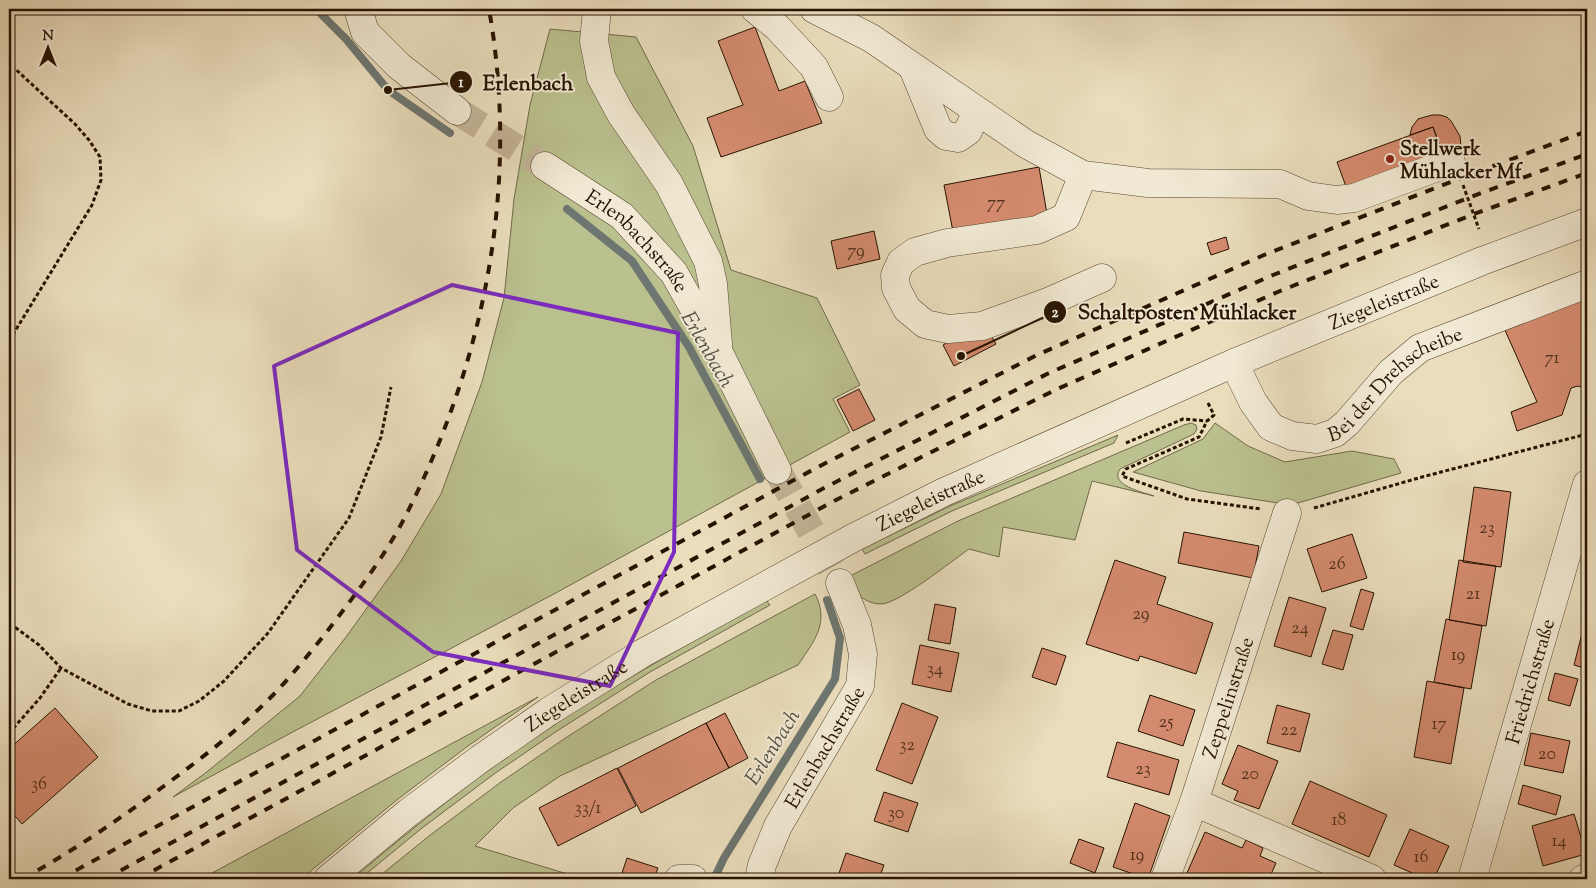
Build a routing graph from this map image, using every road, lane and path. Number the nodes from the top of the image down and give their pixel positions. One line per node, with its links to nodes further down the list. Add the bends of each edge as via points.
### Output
1 (358, 9): 8 (street, via 365,32 399,66)
2 (597, 9): 18 (street, via 594,41 601,77 621,114 669,184 708,260)
3 (755, 9): 7 (street, via 814,67)
4 (814, 9): 6 (street, via 871,38)
5 (9, 60): 17 (path, via 89,140 100,157 101,180 92,205)
6 (913, 68): 9 (street); 9 (street, via 938,129 946,136 958,138 968,131)
7 (829, 97)
8 (457, 111)
9 (977, 111): 12 (street, via 1026,144)
10 (1451, 162): 12 (street, via 1354,198 1337,200 1308,196 1280,184 1148,183); 14 (path, via 1461,178)
11 (545, 166): 18 (street, Erlenbachstraße, via 622,216 674,273)
12 (1083, 175): 15 (street, via 1066,217 1037,230 947,243 915,252 901,262 895,275 896,288 907,309 925,324 948,329 982,326)
13 (1587, 222): 19 (street, Ziegeleistraße, via 1482,261)
14 (1479, 229)
15 (1102, 278)
16 (1587, 284): 19 (street, Bei der Drehscheibe, via 1420,348 1391,372 1347,424 1335,433 1317,439 1292,436 1271,427 1253,402)
17 (9, 341)
18 (719, 353): 25 (street, Erlenbachstraße)
19 (1234, 363): 20 (street, Ziegeleistraße)
20 (1198, 379): 22 (path, via 1214,415); 34 (street, Ziegeleistraße, via 936,496 852,538 640,654 480,759)
21 (391, 387): 30 (path, via 381,437 349,518 268,633 224,681 199,701 178,711 152,711 128,704)
22 (1207, 421): 24 (path, via 1183,419); 27 (path, via 1199,437 1126,469 1122,476 1187,498)
23 (1587, 434): 27 (path)
24 (1124, 444)
25 (776, 470)
26 (1587, 484): 40 (street, Friedrichstraße)
27 (1287, 513): 32 (street, Zeppelinstraße)
28 (840, 583): 37 (street, Erlenbachstraße, via 857,625 863,654 860,686 778,826 762,865)
29 (9, 626): 30 (path, via 39,645)
30 (61, 668): 31 (path)
31 (9, 733)
32 (1194, 802): 38 (street, Zeppelinstraße); 39 (street)
33 (1587, 878): 41 (street)
34 (328, 879)
35 (678, 879): 36 (street)
36 (693, 879)
37 (760, 879)
38 (1165, 879)
39 (1372, 879)
40 (1472, 879)
41 (1583, 879)

